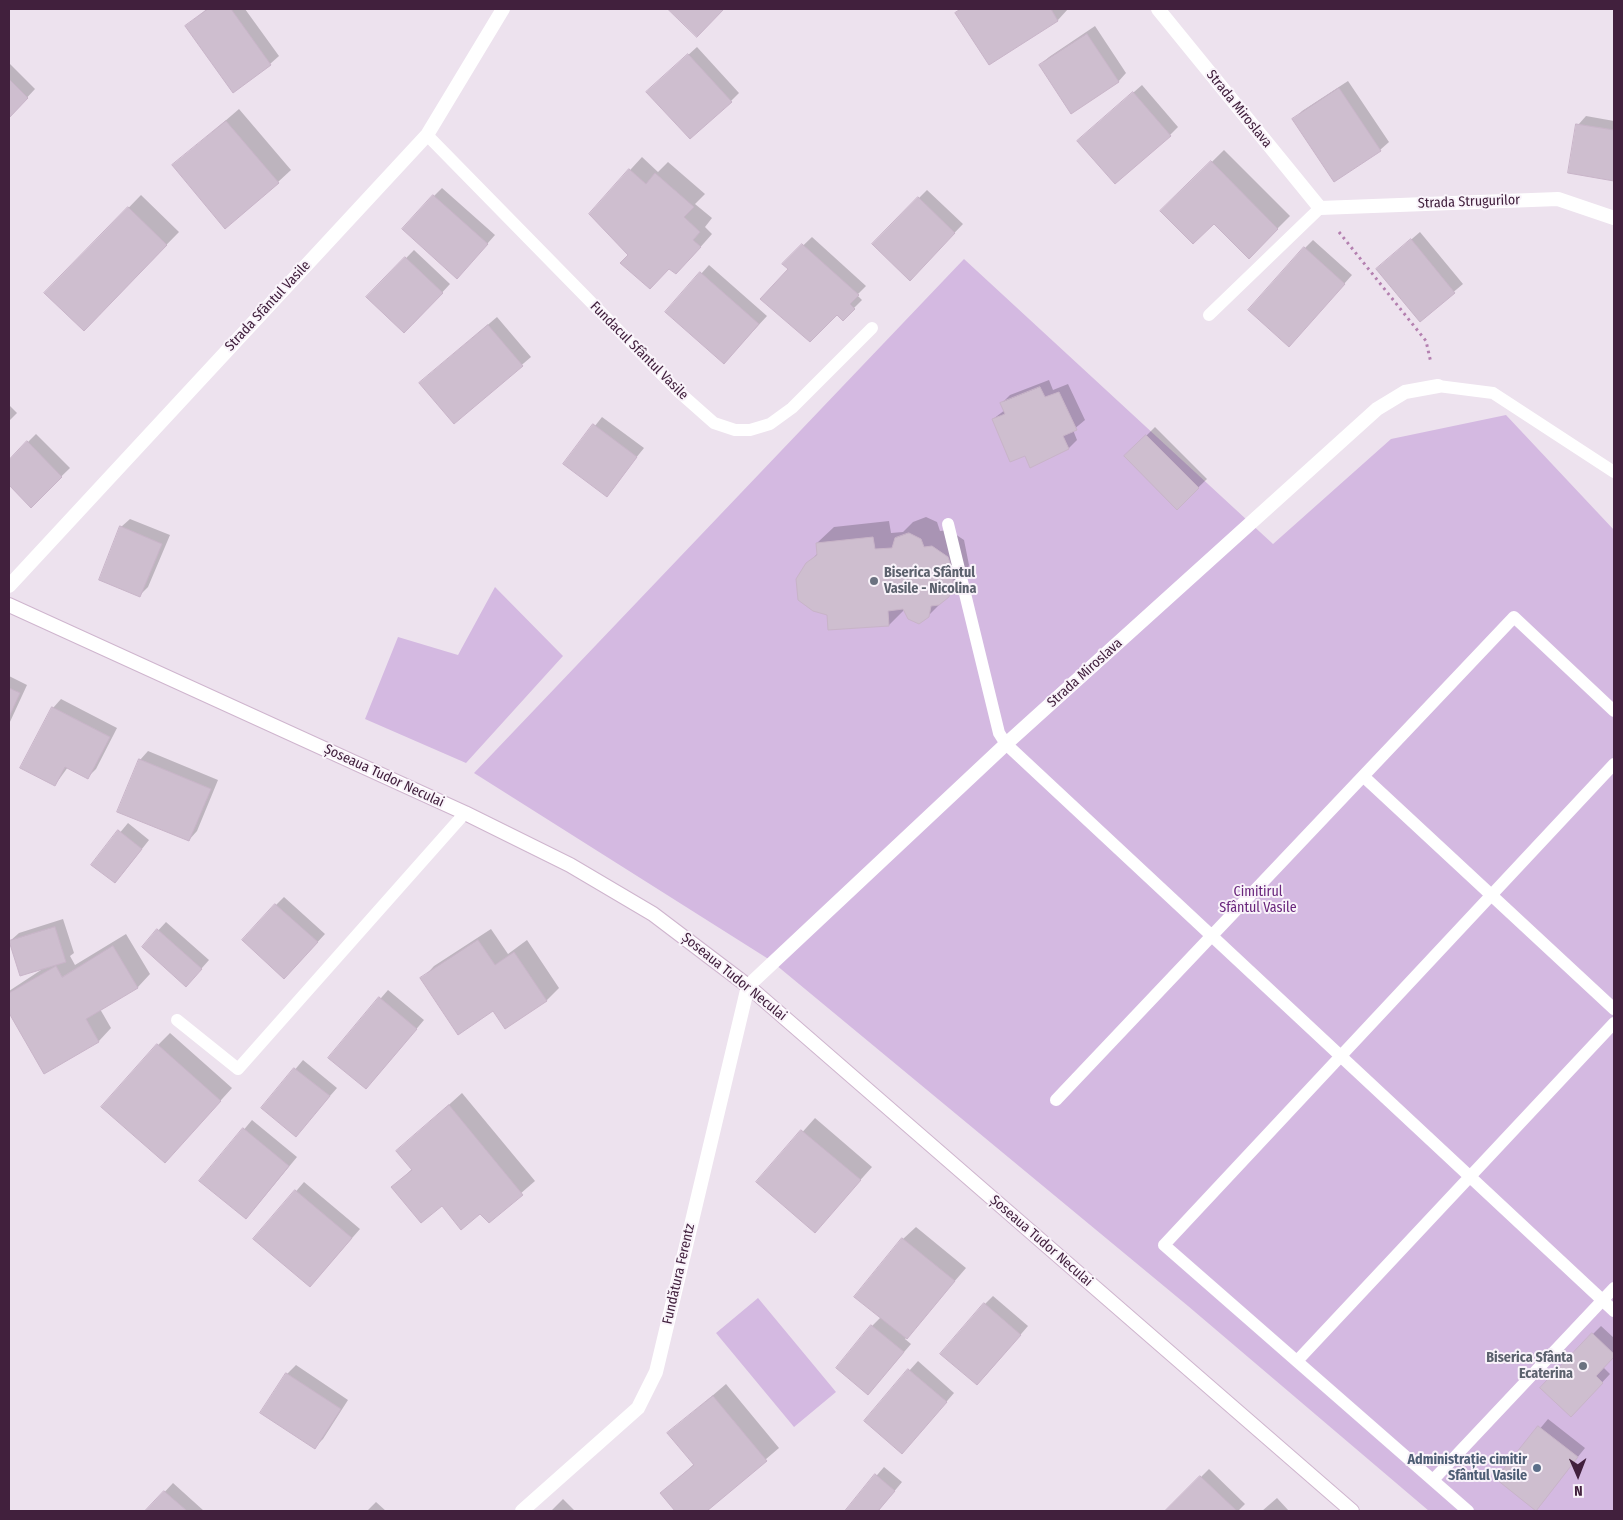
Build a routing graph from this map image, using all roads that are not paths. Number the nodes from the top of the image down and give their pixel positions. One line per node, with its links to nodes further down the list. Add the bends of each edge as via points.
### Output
1 (503, 9): 3 (street, Strada Sfântul Vasile)
2 (1158, 9): 4 (street, Strada Miroslava)
3 (427, 135): 7 (lane, Fundacul Sfântul Vasile, via 679,392 714,422 735,430 750,430 770,424 792,408); 11 (street, Strada Sfântul Vasile)
4 (1320, 208): 5 (street, Strada Strugurilor, via 1558,199); 6 (lane)
5 (1614, 218)
6 (1209, 316)
7 (872, 328)
8 (1438, 386): 9 (lane, via 1493,393); 14 (street, Strada Miroslava, via 1405,392 1377,409)
9 (1614, 472)
10 (948, 524): 14 (lane, via 1000,733)
11 (9, 586)
12 (9, 605): 17 (street, Șoseaua Tudor Neculai)
13 (1614, 711): 16 (lane, via 1514,617)
14 (1006, 744): 19 (lane); 20 (street, Strada Miroslava)
15 (1614, 764): 18 (lane)
16 (1363, 776): 18 (lane); 19 (lane)
17 (465, 813): 20 (street, Șoseaua Tudor Neculai, via 570,866 652,914); 22 (lane, via 238,1069)
18 (1492, 895): 21 (lane); 24 (lane)
19 (1212, 936): 24 (lane); 25 (lane)
20 (748, 986): 32 (street, Fundătura Ferentz, via 656,1372 638,1408); 33 (street, Șoseaua Tudor Neculai)
21 (1614, 1009)
22 (177, 1020)
23 (1614, 1023): 26 (lane)
24 (1341, 1056): 26 (lane); 30 (lane, via 1164,1246)
25 (1056, 1100)
26 (1470, 1177): 28 (lane); 30 (lane)
27 (1614, 1288): 28 (lane)
28 (1603, 1300): 29 (lane); 31 (lane)
29 (1614, 1311)
30 (1297, 1361): 31 (lane)
31 (1433, 1480): 34 (lane)
32 (522, 1511)
33 (1352, 1511)
34 (1468, 1511)

